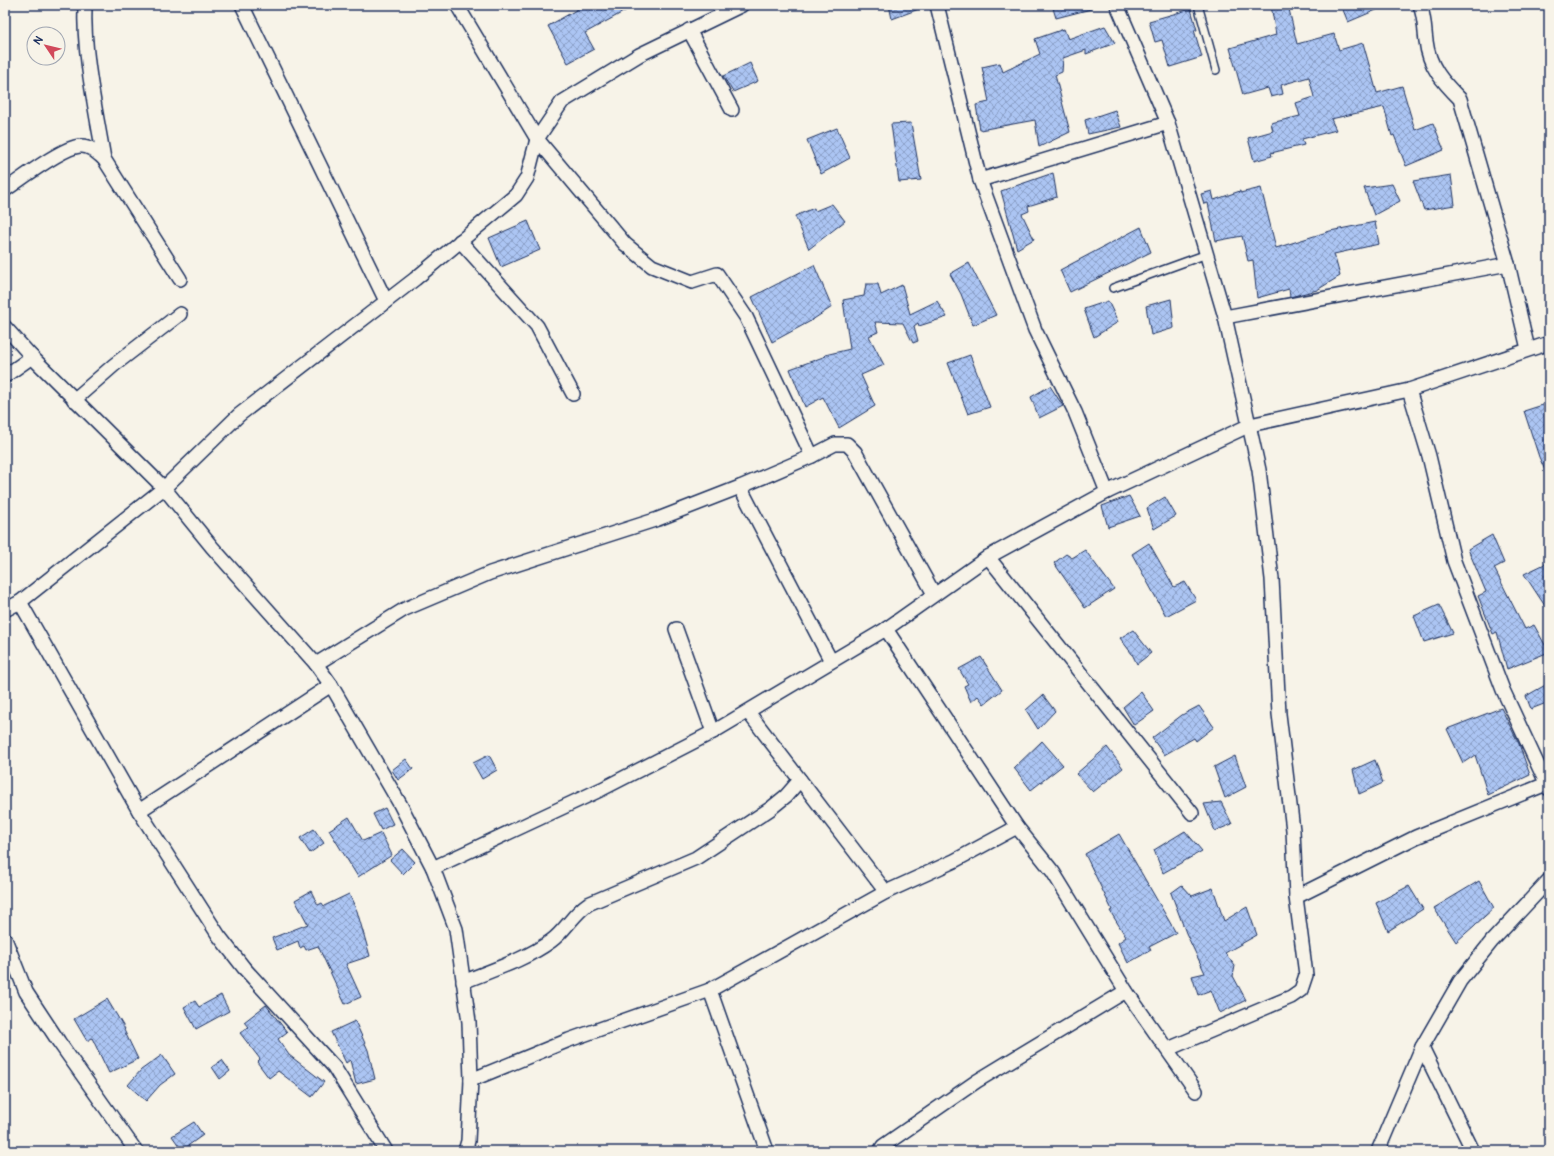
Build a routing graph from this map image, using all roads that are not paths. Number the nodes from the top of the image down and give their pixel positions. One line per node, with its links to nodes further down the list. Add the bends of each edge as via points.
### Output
1 (85, 5): 14 (street, via 91,80)
2 (242, 5): 22 (street)
3 (457, 5): 13 (street)
4 (742, 5): 9 (street)
5 (937, 5): 15 (street)
6 (1117, 5): 12 (street)
7 (1198, 5): 10 (lane)
8 (1420, 5): 19 (street, via 1425,18 1426,42 1431,64 1442,81 1460,99)
9 (689, 30): 11 (street); 13 (street, via 639,55 562,102)
10 (1216, 70)
11 (732, 110)
12 (1168, 124): 15 (street); 18 (street)
13 (537, 139): 17 (street, via 527,178 516,196); 34 (street, via 625,244 652,266 692,282 717,274 746,317)
14 (104, 159): 16 (street, via 91,147 80,146 66,150); 20 (street)
15 (980, 180): 37 (street, via 1035,330 1075,412)
16 (5, 190)
17 (460, 241): 22 (street); 31 (street, via 537,326)
18 (1206, 254): 21 (lane); 24 (street)
19 (1508, 264): 24 (street); 27 (street)
20 (180, 279)
21 (1113, 288)
22 (386, 301): 36 (street, via 238,415)
23 (180, 314): 32 (street)
24 (1226, 318): 33 (street)
25 (5, 327): 28 (street)
26 (1549, 343): 27 (street)
27 (1528, 349): 30 (street)
28 (32, 357): 29 (street); 32 (street)
29 (5, 376)
30 (1409, 390): 33 (street); 50 (street, via 1429,456 1454,561 1503,690)
31 (573, 394)
32 (74, 400): 36 (street)
33 (1250, 425): 37 (street); 57 (street, via 1272,579 1279,714 1293,830)
34 (812, 456): 35 (street); 39 (street, via 835,444 847,444 855,452)
35 (740, 487): 44 (street); 45 (street, via 658,519 490,573 412,606)
36 (164, 488): 40 (street); 45 (street, via 212,547)
37 (1107, 492): 38 (street)
38 (988, 557): 39 (street); 52 (street)
39 (934, 594): 43 (street)
40 (20, 602): 41 (street); 51 (street)
41 (5, 610)
42 (676, 629): 48 (street)
43 (886, 629): 44 (street); 53 (street)
44 (831, 661): 47 (street)
45 (316, 664): 46 (street)
46 (331, 685): 51 (street); 54 (street, via 400,804)
47 (748, 712): 48 (street); 49 (street)
48 (713, 732): 54 (street, via 602,789)
49 (800, 780): 56 (street); 59 (street, via 770,809 696,858 588,904 576,913 559,934 543,946)
50 (1547, 786): 57 (street, via 1416,837)
51 (139, 811): 67 (street, via 219,936 244,968 334,1067)
52 (1192, 813)
53 (1017, 827): 56 (street, via 954,861); 61 (street, via 1053,872)
54 (433, 868): 59 (street, via 456,929)
55 (1549, 880): 62 (street, via 1492,941 1460,980)
56 (886, 892): 60 (street)
57 (1296, 897): 63 (street, via 1306,975 1301,990 1291,997)
58 (5, 938): 66 (street, via 26,992)
59 (463, 982): 64 (street, via 469,1022)
60 (710, 990): 64 (street, via 569,1040); 69 (street)
61 (1126, 991): 63 (street); 70 (street, via 978,1081 883,1146)
62 (1422, 1047): 71 (street); 72 (street)
63 (1168, 1049): 65 (street)
64 (471, 1080): 68 (street, via 468,1142)
65 (1196, 1091)
66 (136, 1151)
67 (386, 1151)
68 (465, 1151)
69 (767, 1151)
70 (880, 1151)
71 (1378, 1151)
72 (1472, 1151)

